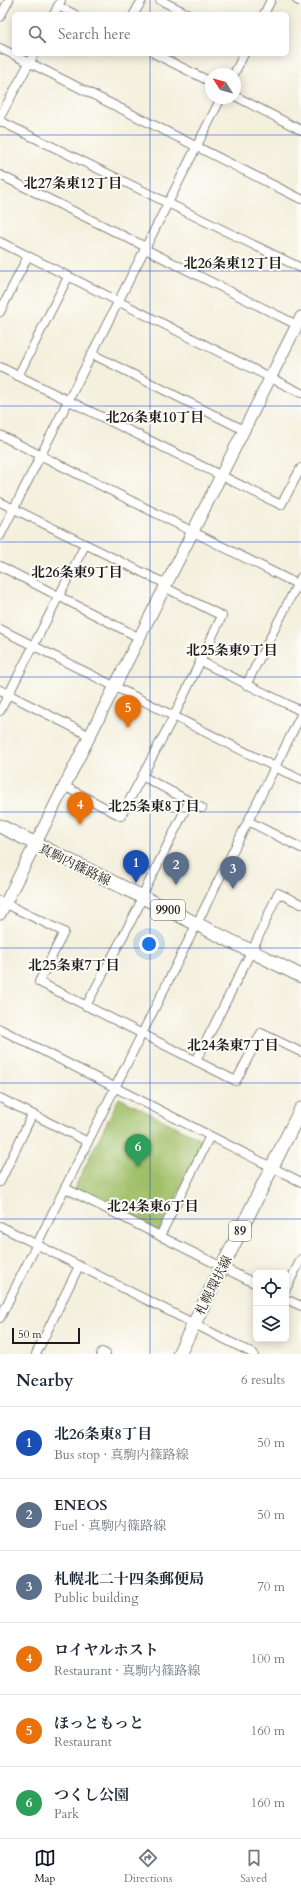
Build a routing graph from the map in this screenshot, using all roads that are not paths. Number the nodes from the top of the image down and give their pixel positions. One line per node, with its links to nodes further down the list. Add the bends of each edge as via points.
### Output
1 (9, 0): 12 (street)
2 (142, 0): 9 (street)
3 (160, 0): 10 (street)
4 (271, 0): 11 (street)
5 (297, 0): 6 (street)
6 (301, 2)
7 (59, 3): 8 (street)
8 (71, 12)
9 (135, 12)
10 (184, 12)
11 (265, 12)
12 (0, 17)
13 (0, 48): 14 (street)
14 (12, 54)
15 (15, 56): 19 (street)
16 (33, 56): 19 (street)
17 (159, 56): 21 (street)
18 (243, 56): 20 (street)
19 (29, 63): 24 (street); 27 (street)
20 (237, 68)
21 (205, 79)
22 (241, 99): 26 (street)
23 (218, 104): 27 (street)
24 (0, 117)
25 (0, 121): 30 (street)
26 (301, 130)
27 (196, 147): 29 (street); 30 (street)
28 (0, 175): 32 (street)
29 (301, 199)
30 (169, 203): 32 (street); 34 (street)
31 (0, 242): 33 (street)
32 (146, 248): 36 (street); 38 (street)
33 (28, 256): 35 (street); 37 (street)
34 (301, 268)
35 (68, 277): 36 (street); 41 (street)
36 (119, 301): 39 (street); 42 (street)
37 (0, 312)
38 (299, 321): 42 (street)
39 (92, 354): 44 (street); 45 (street)
40 (0, 367): 41 (street)
41 (18, 376): 44 (street)
42 (271, 378): 43 (street); 45 (street)
43 (301, 393)
44 (69, 401): 47 (street); 49 (street)
45 (244, 430): 49 (street)
46 (0, 435): 47 (street)
47 (41, 456): 51 (street); 52 (street)
48 (301, 468): 49 (street, via 281,505)
49 (221, 476): 52 (street)
50 (0, 502): 51 (street)
51 (14, 509): 53 (street); 54 (street)
52 (192, 532): 56 (street); 57 (street)
53 (0, 536)
54 (85, 545): 57 (street); 58 (street)
55 (0, 566): 58 (street)
56 (300, 582): 63 (street)
57 (165, 586): 60 (street); 62 (street, via 222,616)
58 (60, 596): 60 (street); 61 (street)
59 (0, 629): 61 (street)
60 (138, 637): 64 (street)
61 (34, 646): 64 (street); 66 (street)
62 (200, 661): 63 (street); 70 (street)
63 (246, 685): 68 (street)
64 (114, 686): 70 (street); 71 (street)
65 (0, 690): 66 (street)
66 (8, 694): 67 (street); 71 (street)
67 (0, 711)
68 (301, 711)
69 (301, 715): 72 (street)
70 (174, 716): 72 (street); 73 (street)
71 (90, 736): 75 (street)
72 (275, 767): 74 (street); 78 (street)
73 (142, 776): 75 (street, via 121,816); 76 (street)
74 (301, 780)
75 (64, 786): 80 (street)
76 (189, 802): 77 (street); 82 (street)
77 (202, 808)
78 (248, 821): 81 (street); 85 (street)
79 (0, 826): 80 (main road, 真駒内篠路線 / 9900)
80 (34, 843): 82 (main road, 真駒内篠路線 / 9900); 84 (street)
81 (301, 848)
82 (142, 896): 85 (main road, 真駒内篠路線 / 9900); 88 (street)
83 (301, 904): 86 (street, via 278,893)
84 (2, 906): 88 (street, via 64,932 39,982)
85 (196, 924): 86 (main road, 真駒内篠路線 / 9900); 90 (street)
86 (251, 952): 87 (main road, 真駒内篠路線 / 9900); 92 (street)
87 (301, 976)
88 (86, 1006): 90 (street)
89 (0, 1029): 93 (street)
90 (142, 1034): 92 (street); 93 (street)
91 (301, 1052): 92 (street, via 261,1032 236,1081)
92 (196, 1061)
93 (115, 1088): 97 (street); 98 (street)
94 (0, 1098): 96 (street)
95 (300, 1113): 99 (main road, 札幌環状線 / 89)
96 (32, 1115): 98 (street); 100 (street)
97 (210, 1136): 99 (street); 104 (street)
98 (88, 1142): 102 (street)
99 (272, 1167): 101 (street); 108 (main road, 札幌環状線 / 89)
100 (0, 1182)
101 (301, 1182)
102 (65, 1188): 104 (street); 105 (street)
103 (0, 1226): 105 (street)
104 (160, 1236): 108 (street)
105 (37, 1245): 107 (street); 113 (street)
106 (301, 1259): 110 (street)
107 (79, 1266): 114 (street); 115 (street)
108 (222, 1267): 109 (street); 114 (main road, 札幌環状線 / 89)
109 (253, 1282)
110 (289, 1283)
111 (289, 1300): 112 (street)
112 (301, 1306)
113 (0, 1318)
114 (194, 1323): 118 (main road, 札幌環状線 / 89); 119 (street)
115 (36, 1354)
116 (101, 1354): 117 (street)
117 (106, 1354)
118 (179, 1354)
119 (254, 1354)

